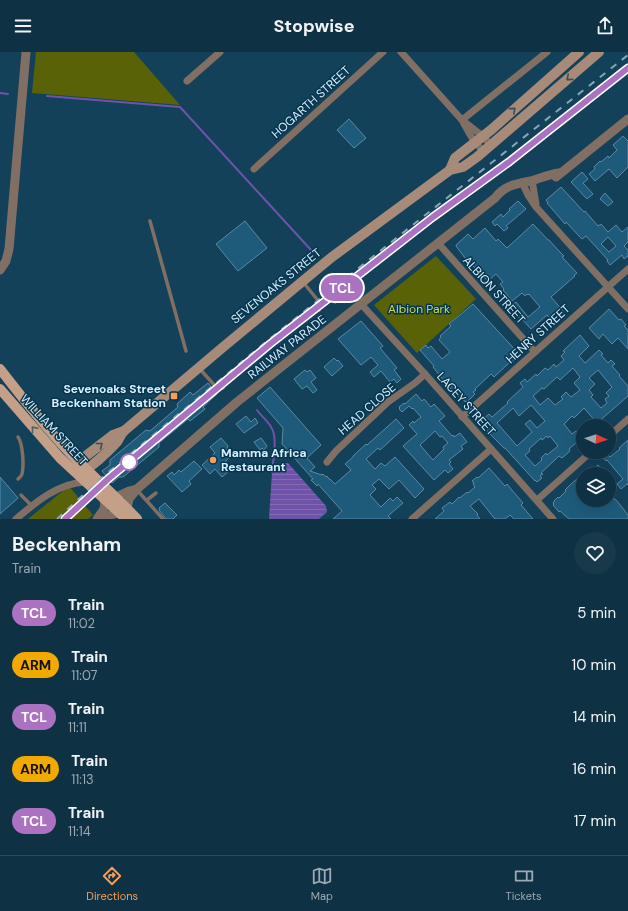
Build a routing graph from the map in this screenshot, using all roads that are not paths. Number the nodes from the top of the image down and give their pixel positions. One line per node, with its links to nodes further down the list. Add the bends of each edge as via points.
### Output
1 (26, 52): 20 (street, via 9,249)
2 (220, 52): 8 (street)
3 (383, 52): 14 (street, HOGARTH STREET)
4 (401, 52): 10 (street)
5 (548, 52): 10 (street)
6 (579, 52): 11 (main road, SEVENOAKS STREET, one-way to 6)
7 (599, 52): 13 (main road, SEVENOAKS STREET, one-way to 13)
8 (188, 81)
9 (628, 119): 16 (street, RAILWAY PARADE, via 553,179)
10 (462, 120): 11 (street); 12 (street)
11 (483, 136): 12 (main road, SEVENOAKS STREET); 13 (street)
12 (475, 143): 13 (street); 15 (main road, SEVENOAKS STREET, via 455,158)
13 (487, 149): 15 (main road, SEVENOAKS STREET, via 463,167)
14 (254, 168)
15 (450, 170): 21 (main road, SEVENOAKS STREET, via 332,257)
16 (528, 184): 18 (street, RAILWAY PARADE, via 495,198); 22 (street, via 536,206)
17 (150, 222): 26 (lane)
18 (438, 244): 23 (street, RAILWAY PARADE); 27 (street, ALBION STREET)
19 (628, 269): 22 (street, HENRY STREET)
20 (0, 270)
21 (303, 282): 25 (lane, via 320,303); 28 (main road, SEVENOAKS STREET)
22 (608, 286): 24 (street); 27 (street, HENRY STREET)
23 (361, 304): 30 (street, LACEY STREET); 45 (street, RAILWAY PARADE, via 237,402)
24 (628, 309)
25 (319, 310)
26 (186, 352)
27 (535, 352): 33 (street, HENRY STREET)
28 (199, 367): 31 (lane, via 216,387); 36 (main road, SEVENOAKS STREET)
29 (0, 369): 41 (main road, WILLIAM STREET, via 57,440)
30 (424, 374): 33 (street, LACEY STREET); 40 (street, HEAD CLOSE, via 388,402)
31 (223, 388)
32 (0, 389): 41 (main road, WILLIAM STREET, one-way to 32, via 51,448)
33 (462, 417): 38 (street, LACEY STREET)
34 (628, 419): 35 (street)
35 (616, 430)
36 (124, 431): 41 (main road, SEVENOAKS STREET, one-way to 36, via 113,435); 42 (main road, SEVENOAKS STREET, via 117,442)
37 (18, 437): 43 (lane, via 23,450 22,475)
38 (491, 449): 51 (street, LACEY STREET); 59 (street)
39 (583, 459): 51 (street)
40 (327, 462)
41 (76, 469): 42 (main road, WILLIAM STREET); 44 (main road, WILLIAM STREET)
42 (87, 469): 48 (main road, WILLIAM STREET)
43 (18, 479)
44 (86, 482): 49 (main road, WILLIAM STREET); 52 (street, via 61,488)
45 (137, 489): 48 (street, RAILWAY PARADE); 50 (lane); 53 (street, RAILWAY PARADE, via 127,502)
46 (156, 493): 50 (lane)
47 (21, 495): 52 (lane)
48 (116, 497): 53 (main road, WILLIAM STREET)
49 (104, 498): 53 (main road, WILLIAM STREET); 55 (street, via 104,510)
50 (147, 500): 58 (lane)
51 (537, 500): 60 (street, LACEY STREET)
52 (32, 506): 54 (street)
53 (124, 513): 56 (street, via 109,515); 57 (main road, WILLIAM STREET)
54 (16, 519)
55 (97, 519)
56 (105, 519)
57 (137, 519)
58 (163, 519)
59 (412, 519)
60 (553, 519)

